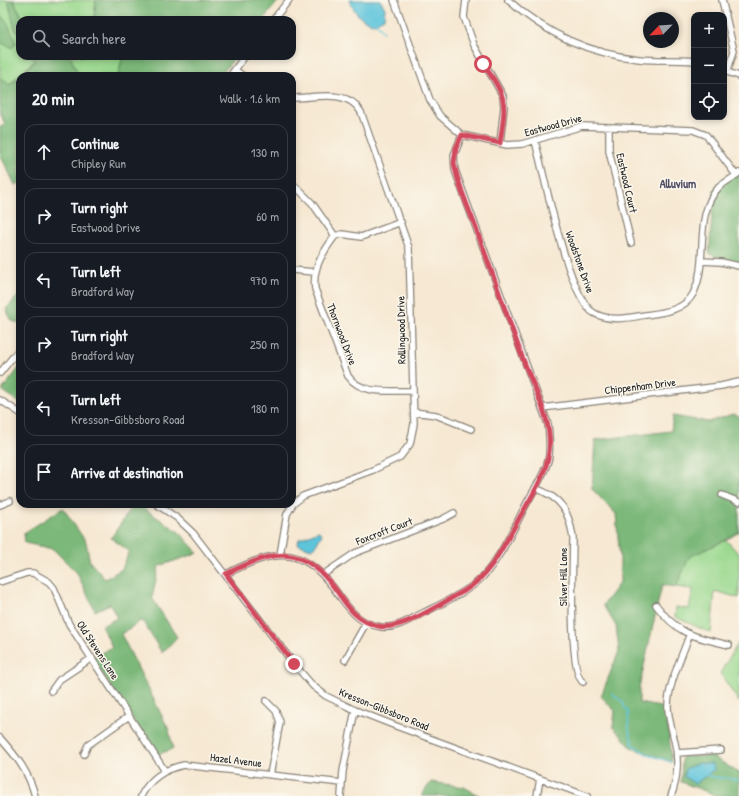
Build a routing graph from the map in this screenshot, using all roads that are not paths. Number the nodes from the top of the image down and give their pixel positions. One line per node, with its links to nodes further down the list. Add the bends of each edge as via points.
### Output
1 (290, 0): 6 (street)
2 (394, 0): 16 (street, Eastwood Drive, via 430,100 440,116)
3 (466, 0): 18 (street, via 464,16 474,45 503,96)
4 (508, 0): 8 (street, via 536,23 561,37 598,51 636,59)
5 (722, 0): 9 (street, via 734,51)
6 (276, 16)
7 (242, 60): 10 (street)
8 (691, 61)
9 (727, 67)
10 (235, 70): 11 (street)
11 (238, 72)
12 (727, 72): 13 (street)
13 (739, 76)
14 (296, 98): 21 (street, Rollingwood Drive, via 342,97 358,106)
15 (609, 127): 17 (street, Eastwood Drive, via 574,128); 19 (street, Eastwood Drive, via 700,132 711,141); 23 (street, Eastwood Court, via 609,151)
16 (462, 135): 18 (street, Eastwood Drive); 33 (street, via 454,155 455,170)
17 (535, 141): 18 (street, Eastwood Drive, via 522,144); 24 (street, Woodstone Drive, via 564,252 582,300 594,313 613,318 673,310 693,295)
18 (500, 143)
19 (738, 174): 24 (street, Woodstone Drive, via 719,188 708,206 704,221)
20 (296, 187): 22 (street, via 312,203)
21 (401, 222): 22 (street, via 361,237 342,234); 31 (street, Rollingwood Drive, via 409,248)
22 (335, 236): 27 (street)
23 (631, 243)
24 (702, 261): 25 (street)
25 (739, 266)
26 (296, 270): 27 (street)
27 (314, 272): 31 (street, Thornwood Drive, via 315,289 343,367 352,381 367,389)
28 (16, 353): 29 (street)
29 (0, 373)
30 (739, 382): 33 (street, Chippenham Drive)
31 (413, 391): 35 (street, Rollingwood Drive)
32 (0, 400): 34 (street)
33 (542, 408): 37 (street, via 548,424 549,452 545,469)
34 (16, 410)
35 (414, 412): 36 (street, via 436,415); 40 (street, Rollingwood Drive, via 413,436 400,456 373,470 303,496)
36 (471, 429)
37 (535, 488): 51 (street, via 489,570 476,583 404,622 390,627); 56 (street, Silver Hill Lane, via 556,499 570,520 574,538 574,655 578,676)
38 (722, 495): 41 (street)
39 (10, 501): 42 (street)
40 (296, 501)
41 (739, 502)
42 (0, 505)
43 (162, 508): 47 (street, Kresson-Gibbsboro Road, via 193,533)
44 (290, 508): 46 (street, Rollingwood Drive)
45 (454, 513): 48 (street, Foxcroft Court, via 443,520 355,553)
46 (280, 555): 47 (street, via 256,560); 48 (street, via 301,559)
47 (226, 574): 59 (street, Kresson-Gibbsboro Road, via 313,686 326,696)
48 (324, 574): 51 (street, via 352,613)
49 (0, 582): 54 (street, Old Stevens Lane, via 27,573 33,573 49,582 69,624)
50 (656, 605): 52 (street, via 673,625)
51 (366, 623): 55 (street)
52 (689, 636): 53 (street); 63 (street, via 668,704)
53 (728, 645)
54 (92, 658): 57 (street, via 59,680); 60 (street, Old Stevens Lane)
55 (345, 660)
56 (583, 682)
57 (51, 691)
58 (266, 702): 66 (street, via 276,711 280,722)
59 (355, 710): 67 (street, Kresson-Gibbsboro Road); 68 (street)
60 (129, 716): 64 (street, via 88,745); 65 (street, Old Stevens Lane)
61 (0, 738): 69 (street, via 24,767)
62 (721, 750): 63 (street)
63 (677, 753): 74 (street, via 677,768)
64 (84, 754)
65 (165, 771): 66 (street, Hazel Avenue, via 176,766 192,765); 70 (street, Hazel Avenue, via 149,782)
66 (270, 775): 68 (street, Hazel Avenue)
67 (540, 779): 72 (street); 73 (street, Kresson-Gibbsboro Road)
68 (342, 783): 71 (street)
69 (35, 796)
70 (141, 796)
71 (341, 796)
72 (537, 796)
73 (588, 796)
74 (671, 796)

